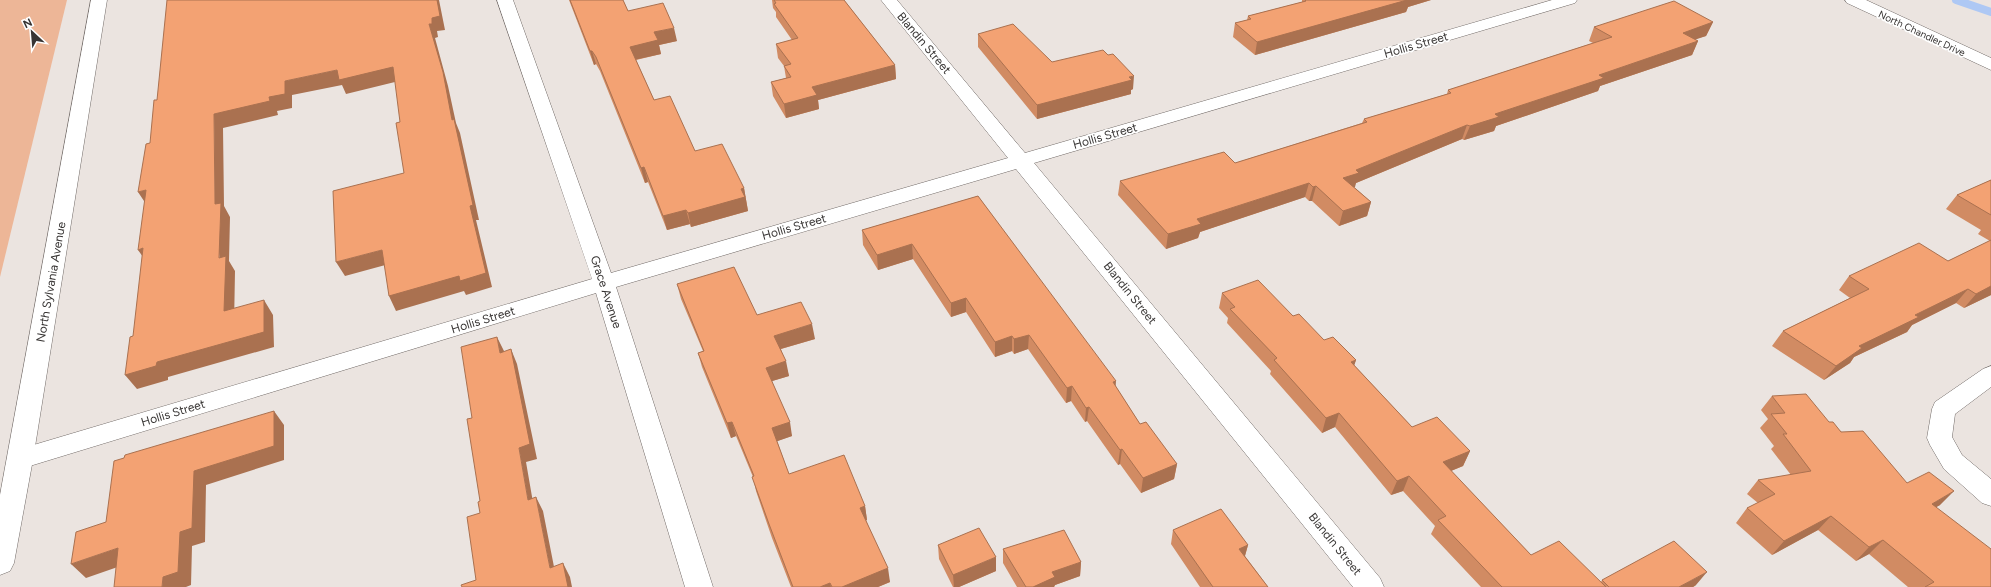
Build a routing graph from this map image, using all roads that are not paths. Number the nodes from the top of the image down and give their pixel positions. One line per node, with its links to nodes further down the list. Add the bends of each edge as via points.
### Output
1 (99, 0): 10 (street, North Sylvania Avenue)
2 (505, 0): 8 (street, Grace Avenue)
3 (889, 0): 7 (street, Blandin Street)
4 (1569, 0): 7 (street, Hollis Street)
5 (1853, 0): 6 (street, North Chandler Drive)
6 (1991, 65)
7 (1021, 160): 8 (street, Hollis Street); 14 (street, Blandin Street)
8 (604, 283): 10 (street, Hollis Street); 13 (street, Grace Avenue)
9 (1991, 375): 11 (street, via 1944,409 1939,438 1953,462)
10 (20, 459): 12 (street, North Sylvania Avenue)
11 (1991, 495)
12 (0, 563)
13 (699, 587)
14 (1370, 587)

